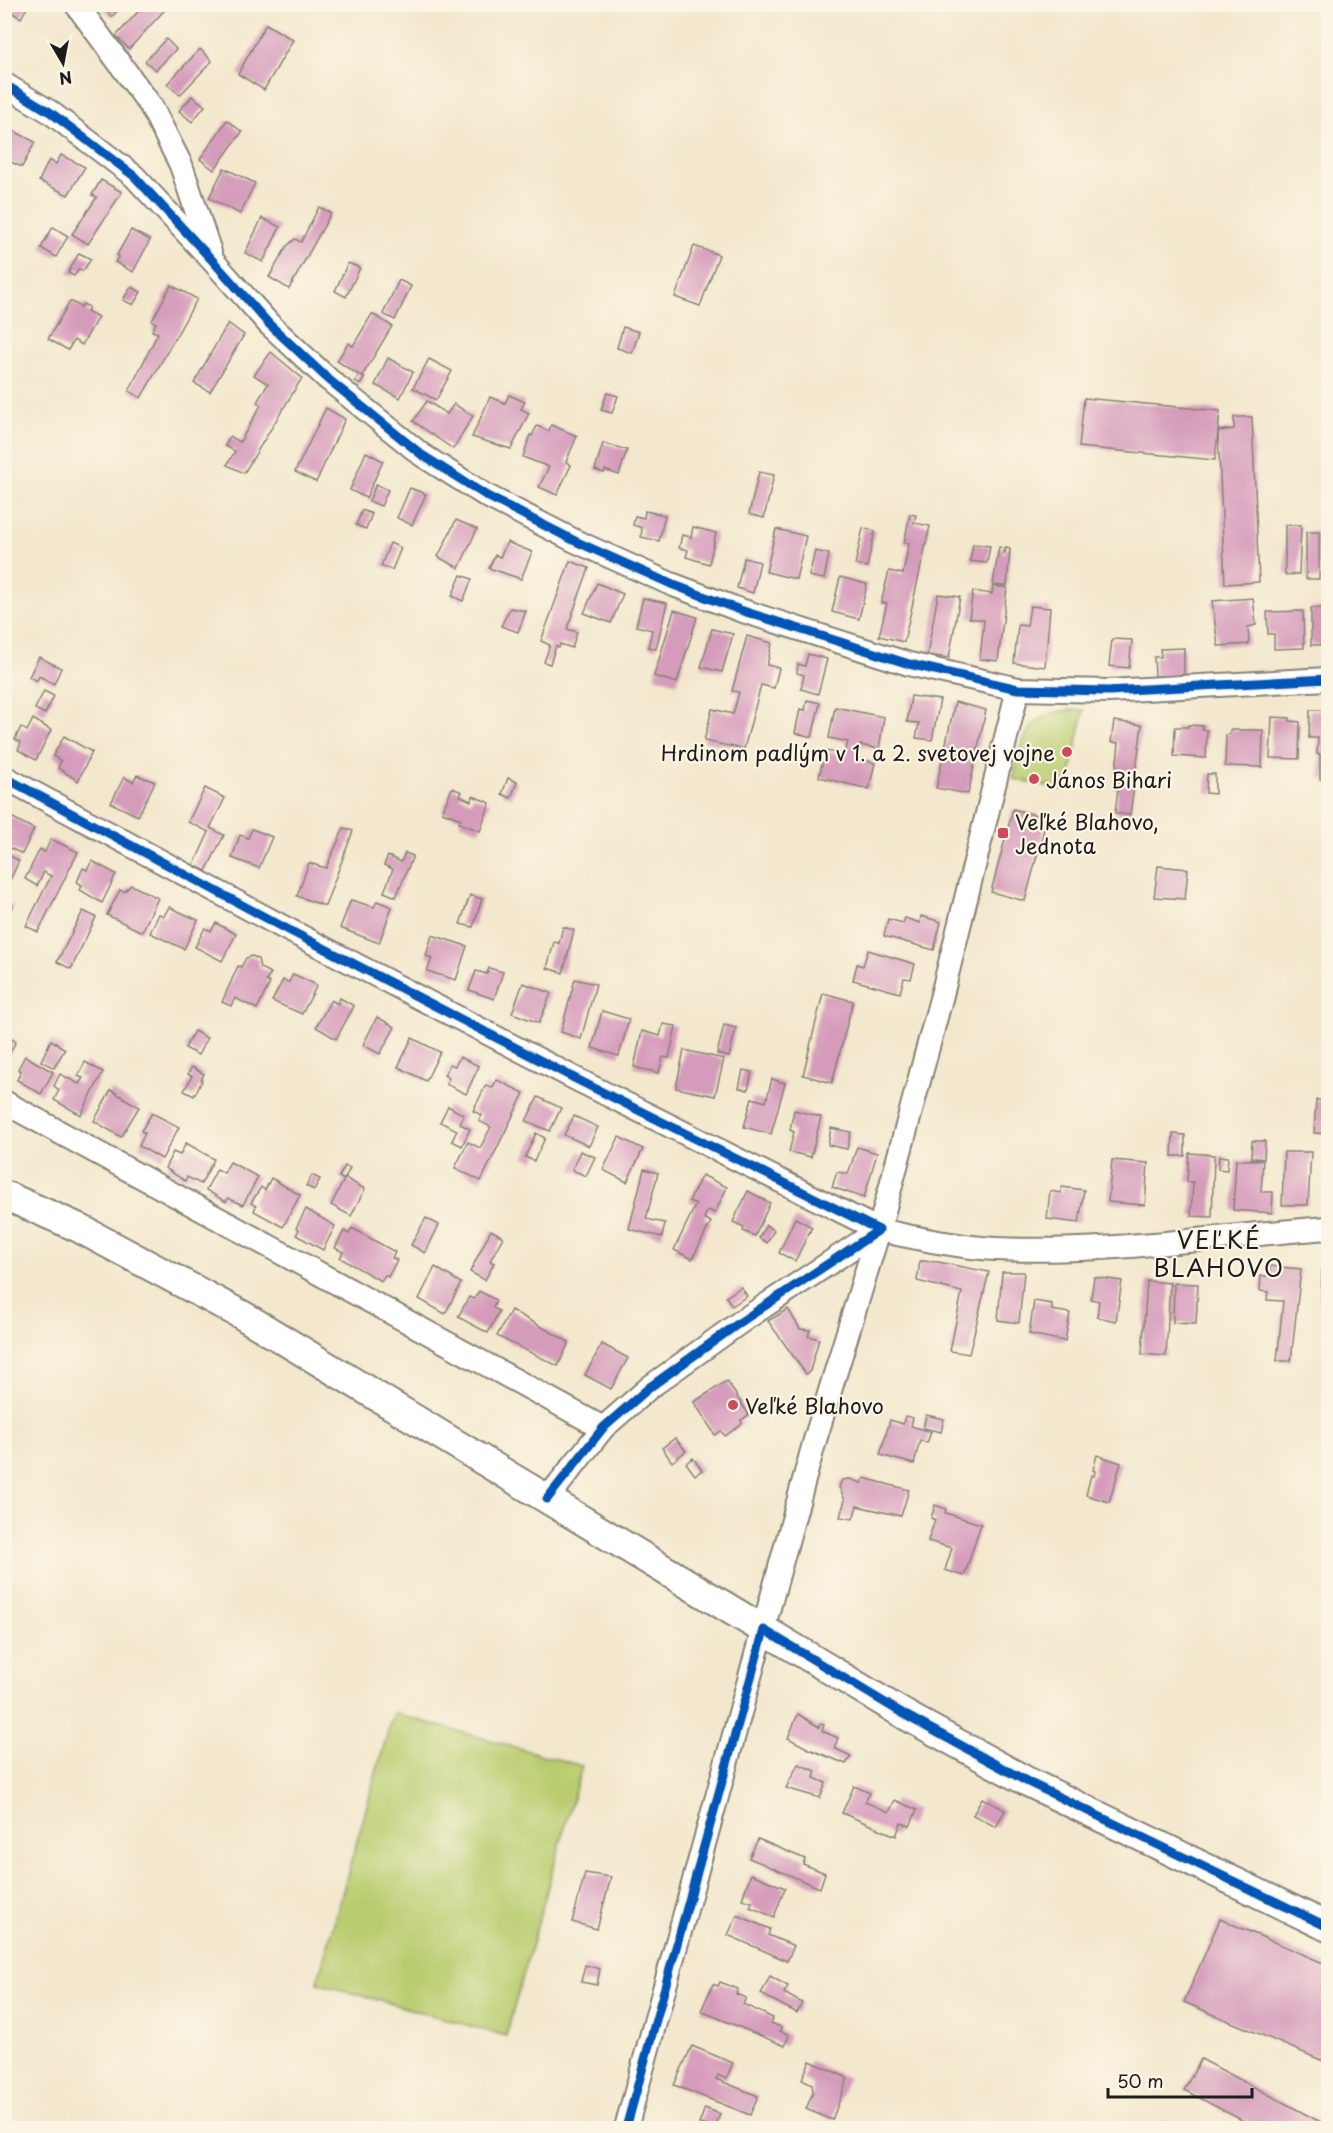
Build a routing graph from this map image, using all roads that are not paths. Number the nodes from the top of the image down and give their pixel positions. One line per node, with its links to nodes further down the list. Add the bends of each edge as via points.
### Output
1 (76, 4): 3 (street, via 151,106 181,165)
2 (4, 84): 3 (street, via 50,111 134,176)
3 (212, 260): 5 (street, via 269,324 328,379 422,455 488,496 670,584 740,610 909,664)
4 (1329, 679): 5 (street, via 1108,691)
5 (1018, 689): 10 (street)
6 (4, 777): 10 (street, via 576,1079)
7 (4, 1102): 11 (street)
8 (4, 1195): 12 (main road, via 77,1227 242,1315)
9 (1329, 1228): 10 (street, via 1134,1246 1032,1250 963,1246)
10 (879, 1230): 11 (street, via 650,1387); 13 (street, via 815,1440)
11 (603, 1428): 12 (street)
12 (547, 1499): 13 (main road)
13 (764, 1630): 14 (main road, via 907,1716 1028,1782); 15 (street)
14 (1329, 1927)
15 (626, 2128)

